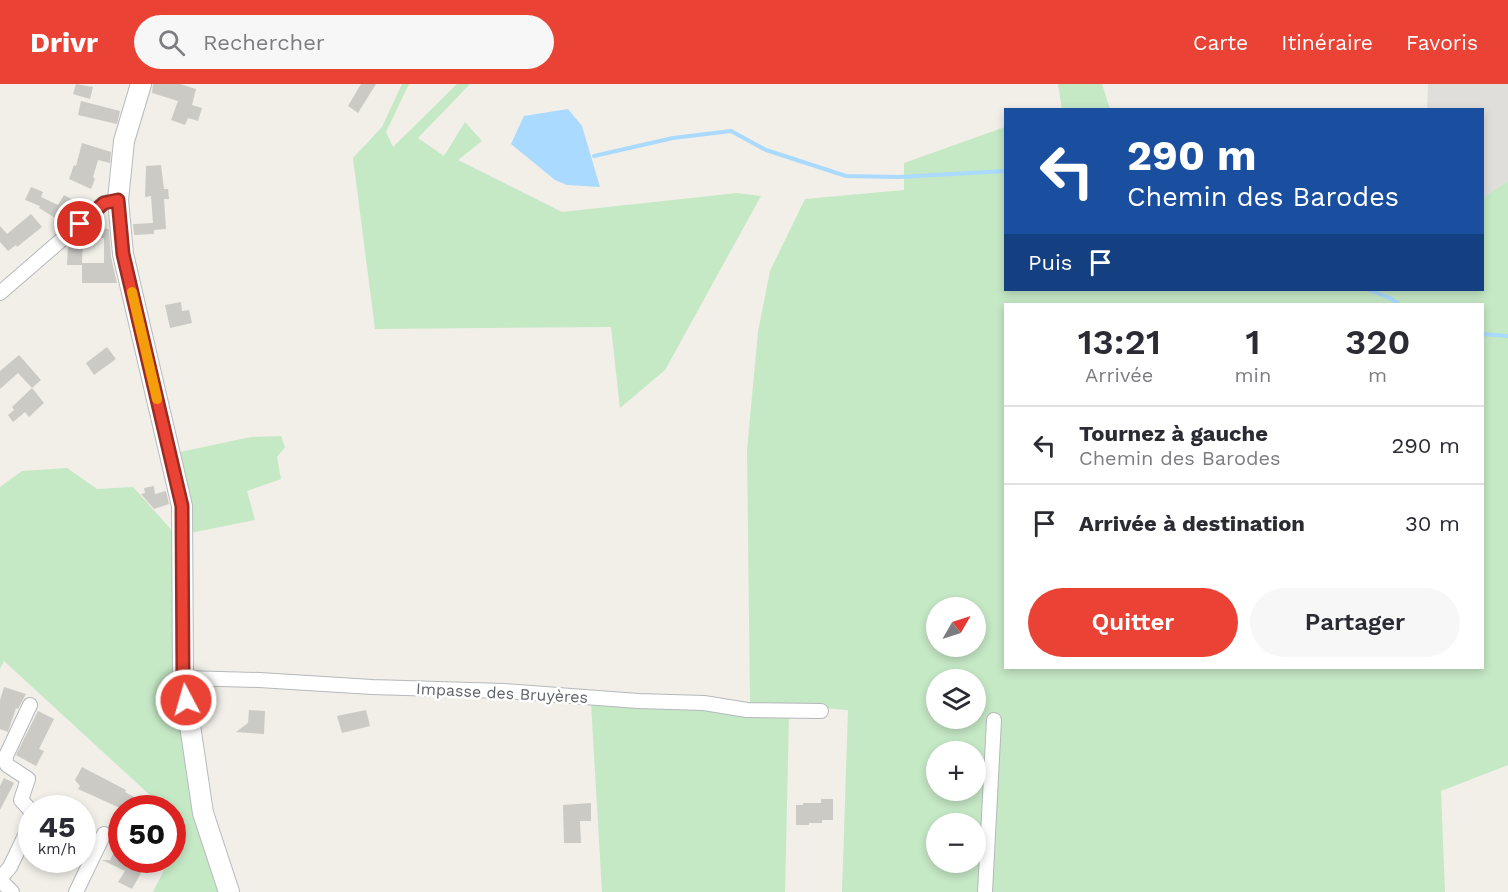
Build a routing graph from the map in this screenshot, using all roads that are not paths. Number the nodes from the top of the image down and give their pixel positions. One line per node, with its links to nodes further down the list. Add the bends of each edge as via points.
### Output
1 (141, 84): 2 (main road, via 124,141)
2 (118, 200): 3 (street, via 104,203); 4 (main road, via 123,254 182,506)
3 (0, 292)
4 (183, 678): 6 (street, Impasse des Bruyères, via 504,691 704,703 747,710); 14 (main road, via 203,813)
5 (30, 705): 8 (street, via 5,758 8,765 28,779)
6 (821, 711)
7 (994, 720): 15 (street)
8 (23, 795)
9 (104, 834): 13 (street)
10 (18, 850): 11 (street)
11 (0, 880): 12 (street)
12 (12, 892)
13 (76, 892)
14 (229, 892)
15 (985, 892)

